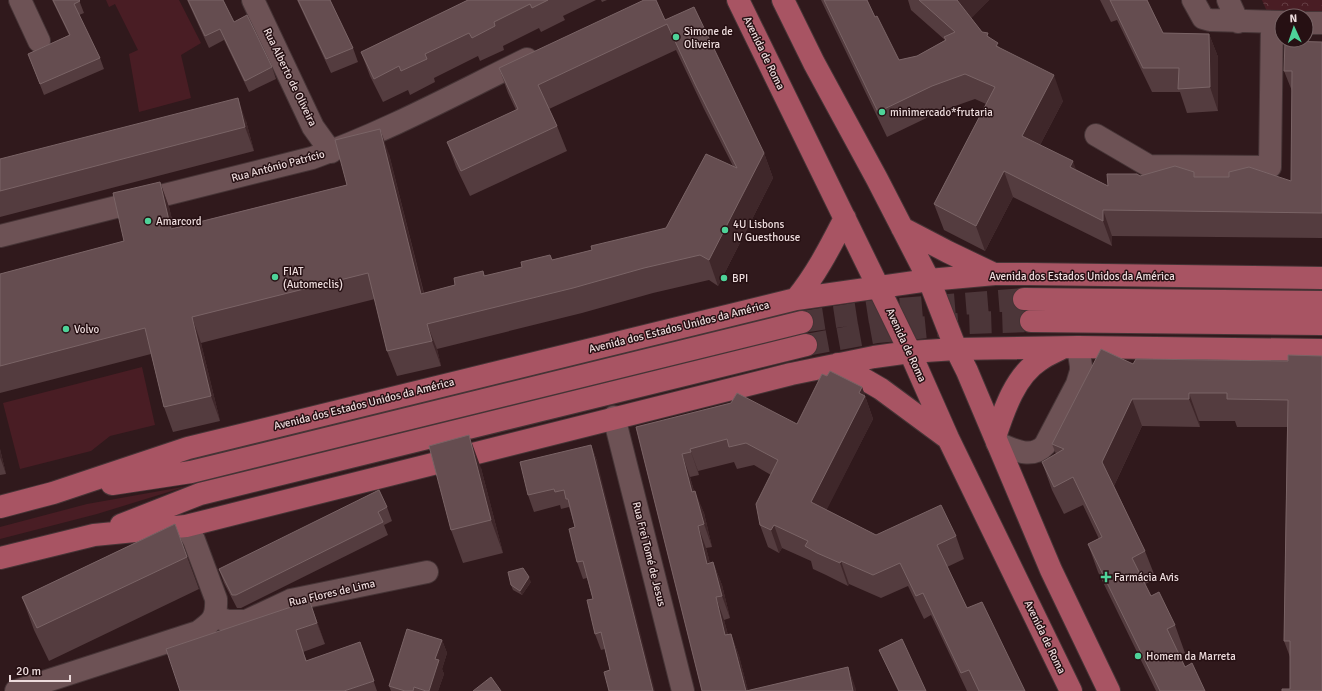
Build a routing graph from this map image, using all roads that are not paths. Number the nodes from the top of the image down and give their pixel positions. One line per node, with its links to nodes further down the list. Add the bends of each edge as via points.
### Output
1 (20, 0): 9 (street)
2 (253, 0): 13 (street, Rua Alberto de Oliveira, via 313,127)
3 (738, 0): 14 (main road, Avenida de Roma)
4 (783, 0): 15 (main road)
5 (1193, 0): 7 (street, via 1203,18)
6 (1228, 0): 7 (street)
7 (1238, 22): 8 (street)
8 (1274, 22)
9 (39, 41)
10 (1276, 48): 12 (street, via 1270,167 1149,166)
11 (541, 52): 13 (street, Rua António Patrício)
12 (1096, 135)
13 (331, 152): 16 (street, Rua António Patrício)
14 (845, 218): 20 (main road, Avenida de Roma); 21 (main road, via 819,267)
15 (902, 228): 17 (main road); 19 (main road)
16 (0, 236)
17 (995, 274): 18 (main road, Avenida dos Estados Unidos da América); 19 (main road, Avenida dos Estados Unidos da América)
18 (1322, 278)
19 (929, 280): 20 (main road, Avenida dos Estados Unidos da América); 29 (main road)
20 (878, 286): 21 (main road, Avenida dos Estados Unidos da América); 31 (main road, Avenida de Roma)
21 (796, 299): 36 (main road, Avenida dos Estados Unidos da América, via 188,448)
22 (1024, 299): 23 (main road, Avenida dos Estados Unidos da América)
23 (1322, 302)
24 (1031, 321): 26 (main road)
25 (802, 322): 36 (main road, Avenida dos Estados Unidos da América, via 191,472)
26 (1322, 324)
27 (806, 345): 39 (main road, via 200,494)
28 (1071, 347): 29 (main road); 30 (main road); 35 (main road, via 1039,360 1018,382); 35 (street, via 1081,371 1077,384 1041,450 1024,452)
29 (956, 349): 31 (main road); 35 (main road)
30 (1322, 350)
31 (910, 352): 32 (main road); 34 (main road, Avenida de Roma)
32 (838, 364): 33 (main road); 34 (main road, via 881,389)
33 (614, 417): 38 (main road); 44 (street, Rua Frei Tomé de Jesus)
34 (948, 438): 45 (main road, Avenida de Roma)
35 (996, 440): 46 (main road, via 1051,570)
36 (53, 493): 37 (main road, Avenida dos Estados Unidos da América)
37 (0, 507)
38 (186, 526): 39 (main road); 42 (street, via 194,540 216,599)
39 (94, 535): 40 (main road)
40 (0, 558)
41 (427, 572): 42 (street, Rua Flores de Lima, via 291,600 246,621 228,621)
42 (215, 617): 43 (street, via 198,632)
43 (16, 691)
44 (683, 691)
45 (1071, 691)
46 (1110, 691)

